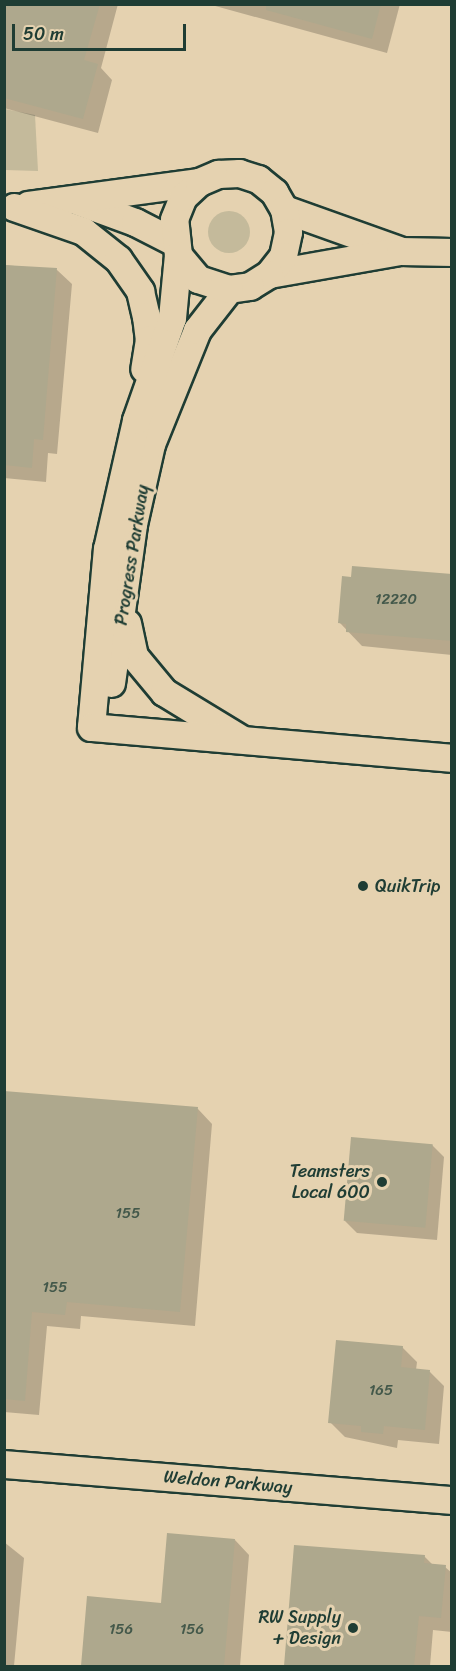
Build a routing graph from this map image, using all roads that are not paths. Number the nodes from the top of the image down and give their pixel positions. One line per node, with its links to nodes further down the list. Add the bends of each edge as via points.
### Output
1 (200, 182): 2 (street); 4 (street, via 218,174 239,173 258,179 274,192); 6 (street, via 183,197 174,219)
2 (77, 201): 3 (street); 6 (street, via 135,222)
3 (9, 207): 11 (street, via 83,231 118,258 140,291 148,339)
4 (284, 209): 7 (street); 9 (street, via 288,232 283,256)
5 (452, 234): 7 (street)
6 (176, 248): 10 (street, via 198,279); 11 (street, via 169,329)
7 (411, 251): 8 (street); 9 (street)
8 (452, 252)
9 (269, 274): 10 (street, via 250,286)
10 (229, 289): 12 (street, Progress Parkway, via 197,330 151,444 133,525)
11 (136, 420): 13 (street, Progress Parkway, via 107,549)
12 (124, 610): 13 (street, Progress Parkway, via 110,697); 14 (street, via 134,656 165,692)
13 (91, 727): 14 (street)
14 (248, 743): 15 (street)
15 (452, 758)
16 (4, 1464): 17 (street, Weldon Parkway)
17 (452, 1500)

